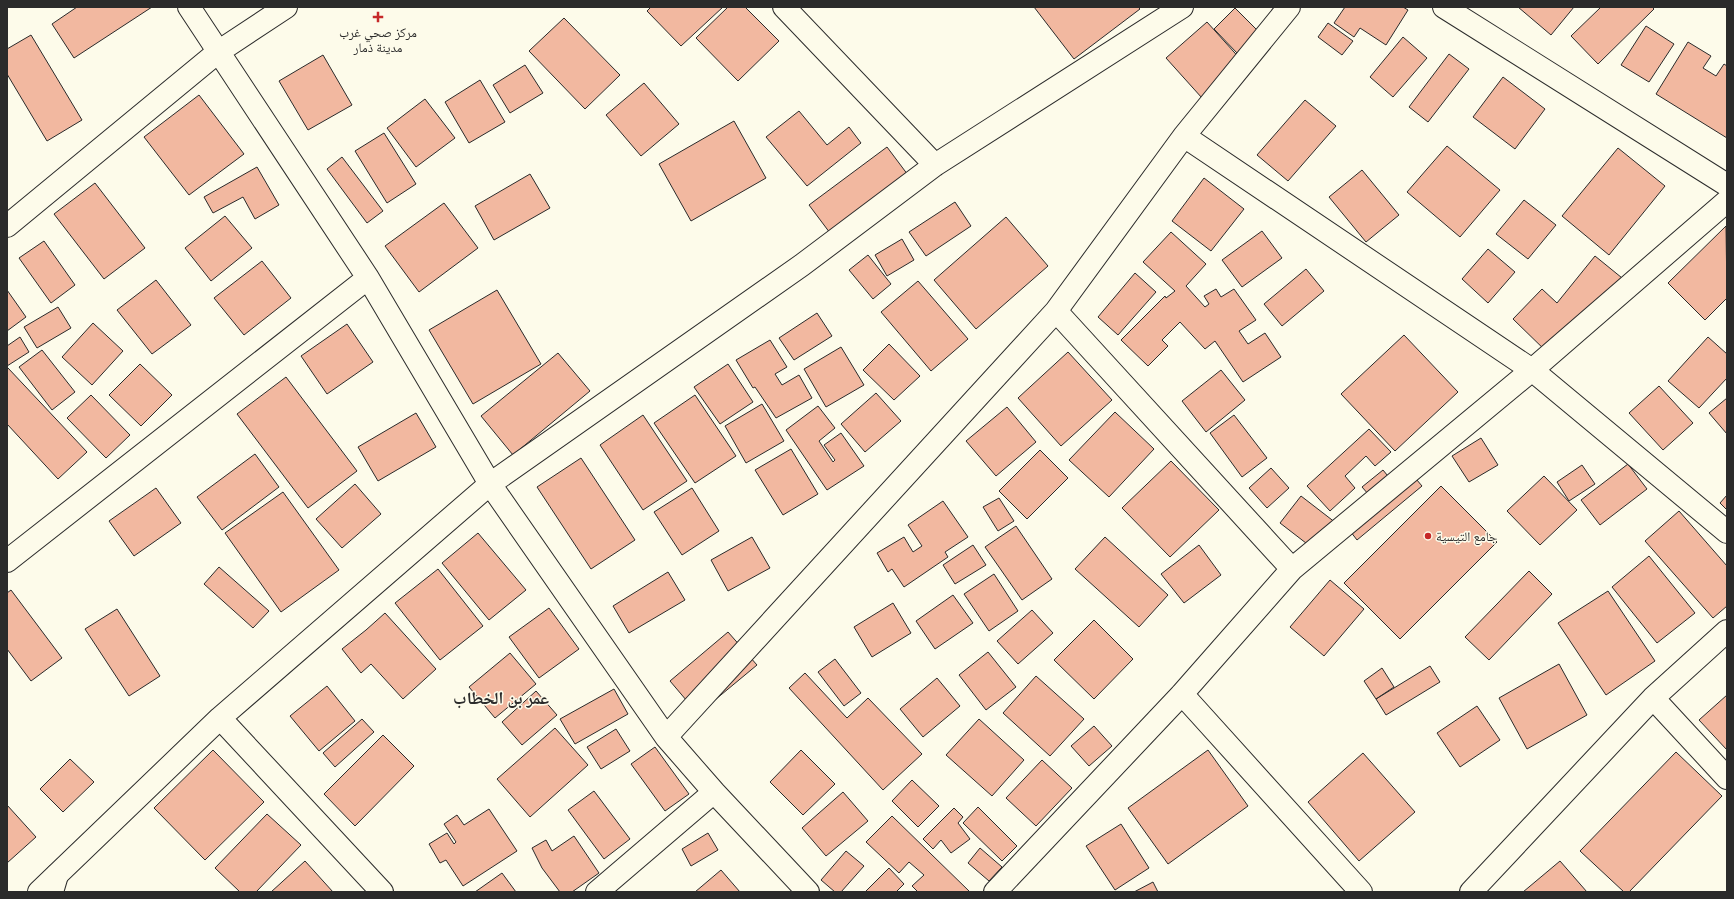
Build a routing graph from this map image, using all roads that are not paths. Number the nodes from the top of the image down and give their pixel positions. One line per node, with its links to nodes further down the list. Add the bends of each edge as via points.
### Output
1 (189, 7): 7 (street)
2 (286, 7): 7 (street)
3 (784, 7): 9 (street)
4 (1182, 7): 9 (street)
5 (1289, 7): 8 (street)
6 (1444, 7): 10 (street)
7 (218, 52): 12 (street); 13 (street)
8 (1184, 136): 14 (street); 15 (street)
9 (935, 165): 16 (street, via 802,265)
10 (1727, 186)
11 (1727, 201): 15 (street)
12 (7, 226)
13 (368, 278): 16 (street); 18 (street)
14 (1056, 311): 19 (street); 24 (street)
15 (1532, 370): 17 (street); 19 (street)
16 (490, 484): 23 (street); 24 (street)
17 (1727, 532)
18 (7, 561)
19 (1292, 569): 21 (street)
20 (1727, 631): 22 (street)
21 (1182, 694): 32 (street); 33 (street)
22 (1653, 698): 25 (street); 34 (street)
23 (220, 718): 27 (street); 29 (street)
24 (666, 737): 26 (street)
25 (1727, 778)
26 (714, 792): 30 (street); 31 (street)
27 (54, 884): 28 (street)
28 (39, 892)
29 (382, 892)
30 (597, 892)
31 (808, 892)
32 (995, 892)
33 (1362, 892)
34 (1471, 892)

